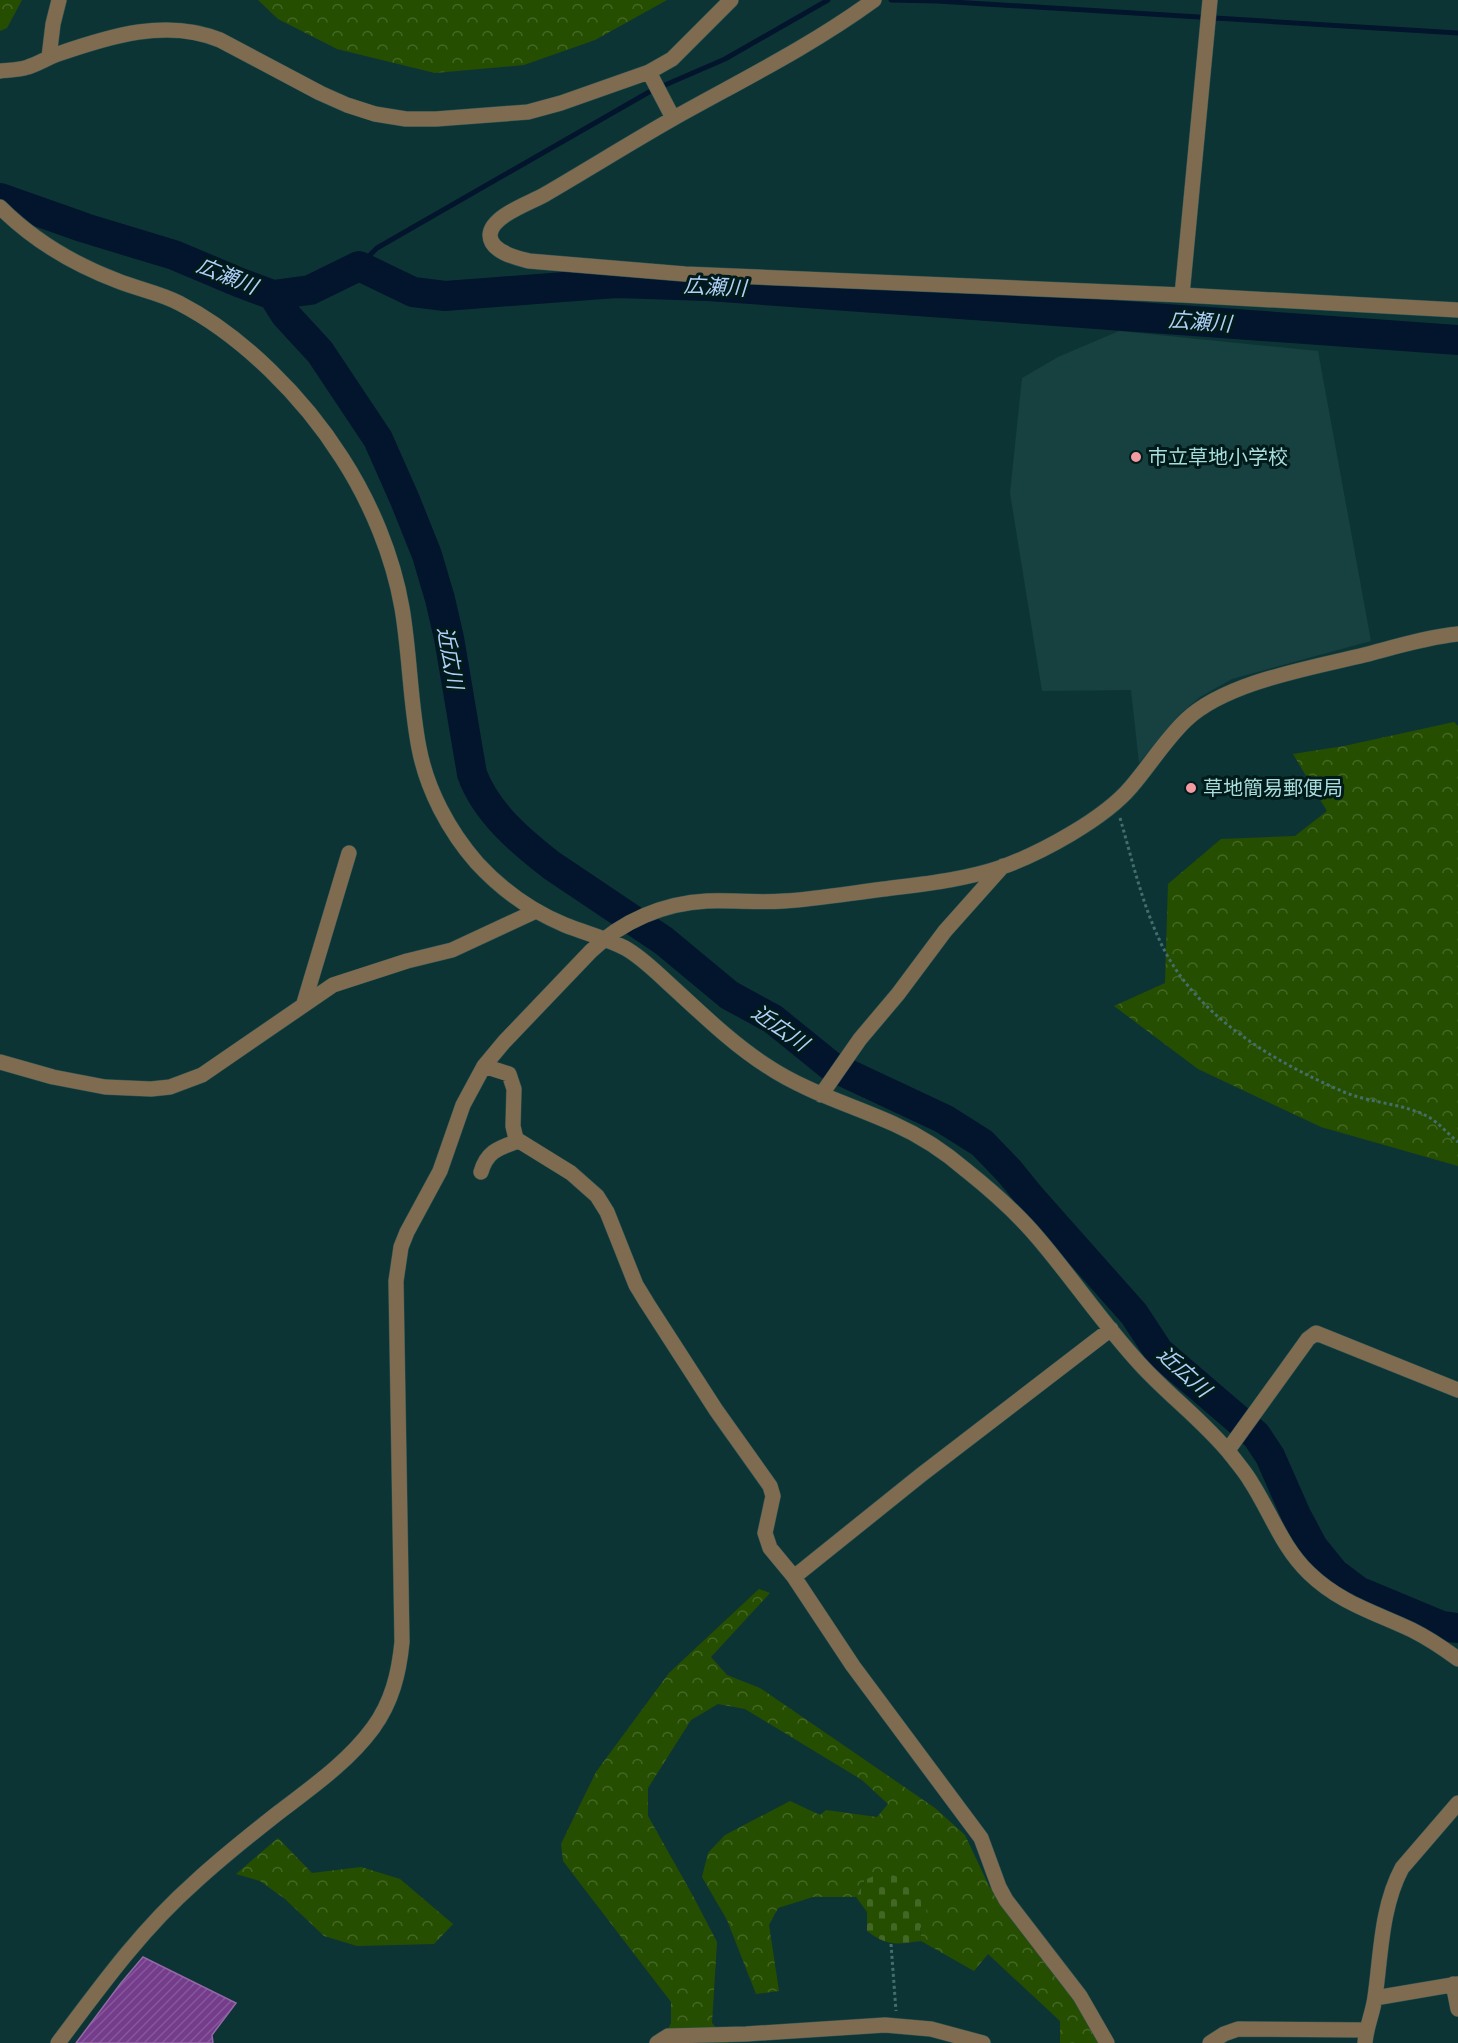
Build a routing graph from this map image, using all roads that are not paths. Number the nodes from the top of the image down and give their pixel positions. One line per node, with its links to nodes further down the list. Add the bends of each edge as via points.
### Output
1 (59, 0): 5 (street)
2 (732, 0): 7 (street, via 672,59)
3 (874, 0): 8 (street, via 793,54)
4 (1210, 0): 10 (street)
5 (49, 57): 6 (street, via 28,67); 7 (street, via 141,31 185,29 220,40 347,105 406,119 528,112)
6 (0, 71)
7 (649, 72): 8 (street)
8 (673, 118): 10 (street, via 501,219 490,234 492,243 529,261 685,274)
9 (0, 207): 15 (street, via 63,257 175,301 205,318 258,360 325,434 370,510 396,579 426,776 459,841 478,864)
10 (1182, 296): 11 (street)
11 (1458, 310)
12 (1458, 634): 14 (street, via 1273,677 1216,700 1187,719 1116,802 1066,835)
13 (349, 853): 17 (street)
14 (1003, 866): 16 (street, via 945,881 799,900 705,901 669,906); 20 (street, via 945,932)
15 (536, 911): 16 (street); 17 (street, via 452,950 333,986)
16 (604, 939): 19 (street); 20 (street, via 640,958 762,1063)
17 (304, 1003): 18 (street, via 202,1075 170,1087 105,1088)
18 (0, 1062)
19 (484, 1066): 21 (street, via 509,1074 513,1082 513,1132); 33 (street, via 463,1105 440,1171 407,1232 398,1264 402,1642 400,1667 384,1710 366,1737 326,1777 271,1818 156,1920)
20 (821, 1095): 23 (street, via 901,1127 966,1169 1023,1221)
21 (518, 1141): 22 (street, via 495,1149); 26 (street, via 571,1173 602,1204 636,1286 770,1486 773,1496 766,1539)
22 (481, 1172)
23 (1111, 1329): 25 (street, via 1143,1368 1204,1425); 26 (street)
24 (1458, 1390): 25 (street, via 1316,1333)
25 (1232, 1445): 27 (street, via 1281,1538 1313,1578 1356,1607 1413,1631)
26 (794, 1577): 36 (street, via 848,1659 981,1838 1006,1900 1080,1996)
27 (1458, 1659)
28 (1458, 1803): 30 (street, via 1395,1881)
29 (1456, 1984): 30 (street); 31 (street)
30 (1375, 1998): 32 (street)
31 (1458, 2009)
32 (1366, 2036): 37 (street, via 1238,2029)
33 (58, 2043)
34 (657, 2043): 35 (street, via 668,2036 896,2026 931,2029)
35 (982, 2043)
36 (1107, 2043)
37 (1210, 2043)

